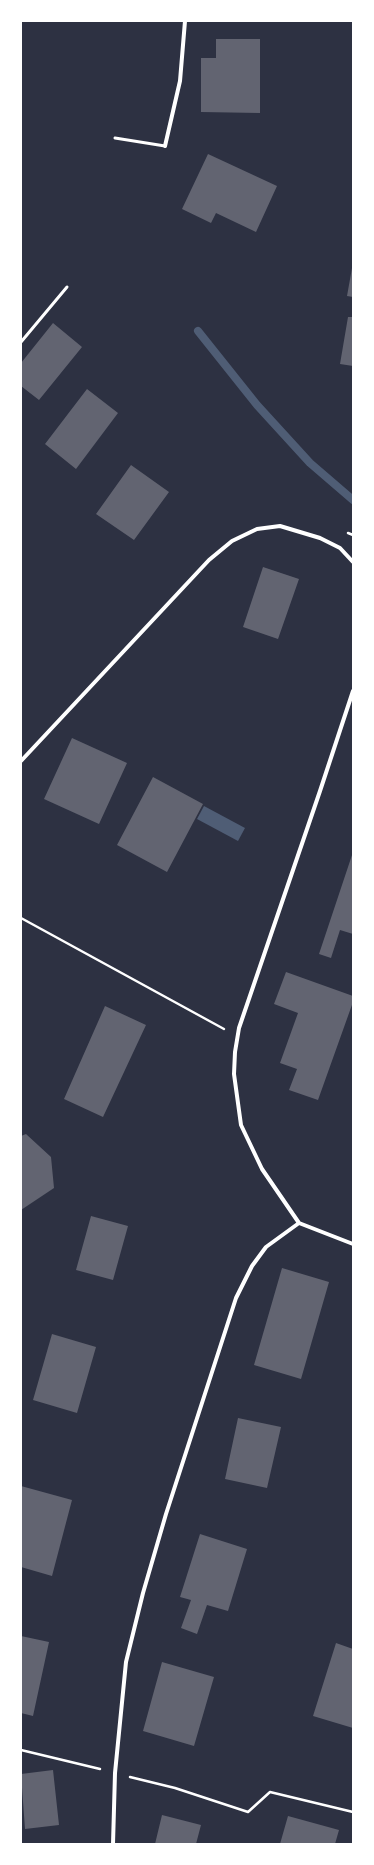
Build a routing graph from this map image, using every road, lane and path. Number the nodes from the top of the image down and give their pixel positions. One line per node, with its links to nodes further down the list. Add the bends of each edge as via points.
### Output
1 (185, 21): 3 (street, via 180,81)
2 (115, 138): 3 (lane)
3 (165, 146)
4 (67, 287): 5 (lane)
5 (21, 342)
6 (353, 562): 8 (street, via 340,548 320,538 280,526 257,529 232,541 209,560)
7 (353, 691): 11 (street, via 241,1021 234,1052 234,1074 241,1125 262,1169)
8 (21, 761)
9 (21, 918): 10 (path)
10 (226, 1030)
11 (299, 1223): 12 (street); 14 (street, via 266,1247 252,1266 236,1298 143,1593 126,1662)
12 (353, 1244)
13 (21, 1750): 14 (path)
14 (115, 1773): 15 (path, via 175,1788 248,1812 270,1792); 16 (street)
15 (353, 1812)
16 (112, 1844)

